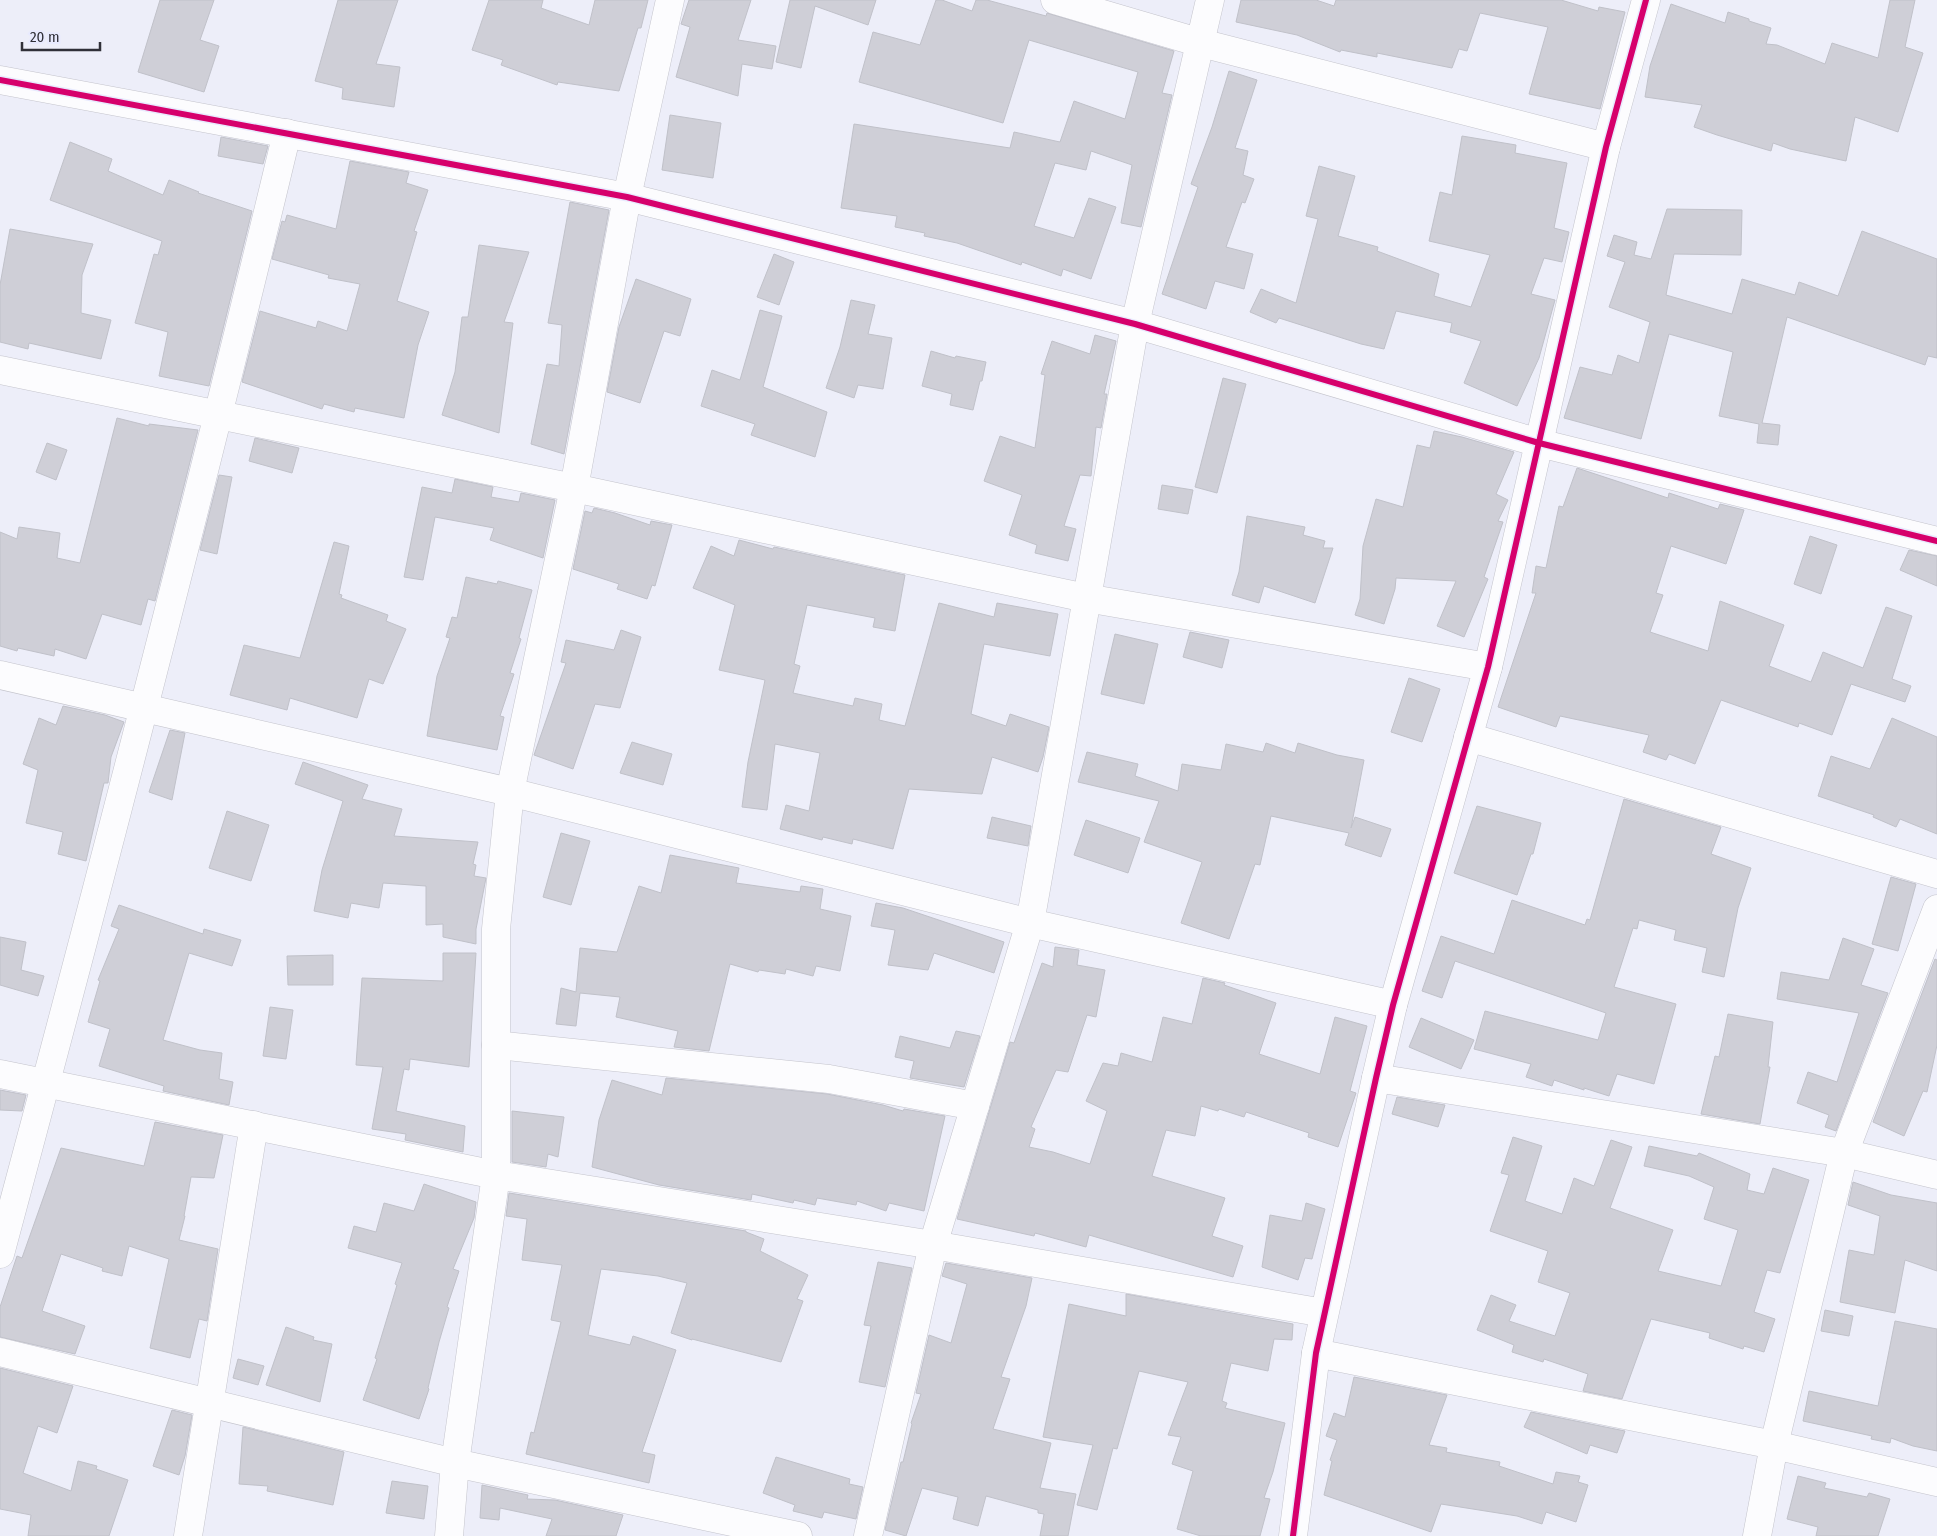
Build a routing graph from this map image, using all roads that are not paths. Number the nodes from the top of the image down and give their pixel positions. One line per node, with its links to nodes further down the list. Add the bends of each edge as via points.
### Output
1 (670, 0): 9 (street)
2 (1055, 0): 5 (street)
3 (1210, 0): 5 (street)
4 (1646, 0): 8 (street)
5 (1201, 43): 8 (street); 10 (street)
6 (0, 80): 7 (street)
7 (287, 133): 9 (street); 12 (street)
8 (1606, 147): 13 (street)
9 (627, 197): 10 (street); 14 (street)
10 (1135, 324): 13 (street); 16 (street)
11 (0, 370): 12 (street)
12 (219, 415): 14 (street); 19 (street)
13 (1539, 443): 15 (street); 17 (street)
14 (574, 488): 16 (street); 21 (street)
15 (1937, 541)
16 (1086, 598): 17 (street); 24 (street)
17 (1488, 667): 20 (street)
18 (0, 675): 19 (street)
19 (144, 708): 21 (street); 29 (street)
20 (1468, 738): 22 (street); 25 (street)
21 (510, 792): 24 (street); 26 (street, via 496,929)
22 (1937, 874)
23 (1937, 909): 32 (street)
24 (1030, 923): 25 (street); 30 (street)
25 (1393, 1005): 28 (street)
26 (496, 1044): 30 (street, via 829,1079); 33 (street)
27 (0, 1074): 29 (street)
28 (1376, 1078): 32 (street); 37 (street)
29 (46, 1083): 31 (street); 36 (street)
30 (975, 1106): 35 (street)
31 (254, 1125): 33 (street); 40 (street)
32 (1844, 1153): 34 (street); 41 (street)
33 (496, 1175): 35 (street); 42 (street)
34 (1937, 1175)
35 (933, 1245): 37 (street); 47 (street)
36 (0, 1254)
37 (1324, 1313): 39 (street)
38 (0, 1352): 40 (street)
39 (1316, 1353): 41 (street); 48 (street)
40 (210, 1403): 42 (street); 44 (street)
41 (1774, 1445): 43 (street); 49 (street)
42 (455, 1463): 45 (street); 46 (street)
43 (1937, 1482)
44 (188, 1536)
45 (449, 1536)
46 (798, 1536)
47 (868, 1536)
48 (1293, 1536)
49 (1757, 1536)

